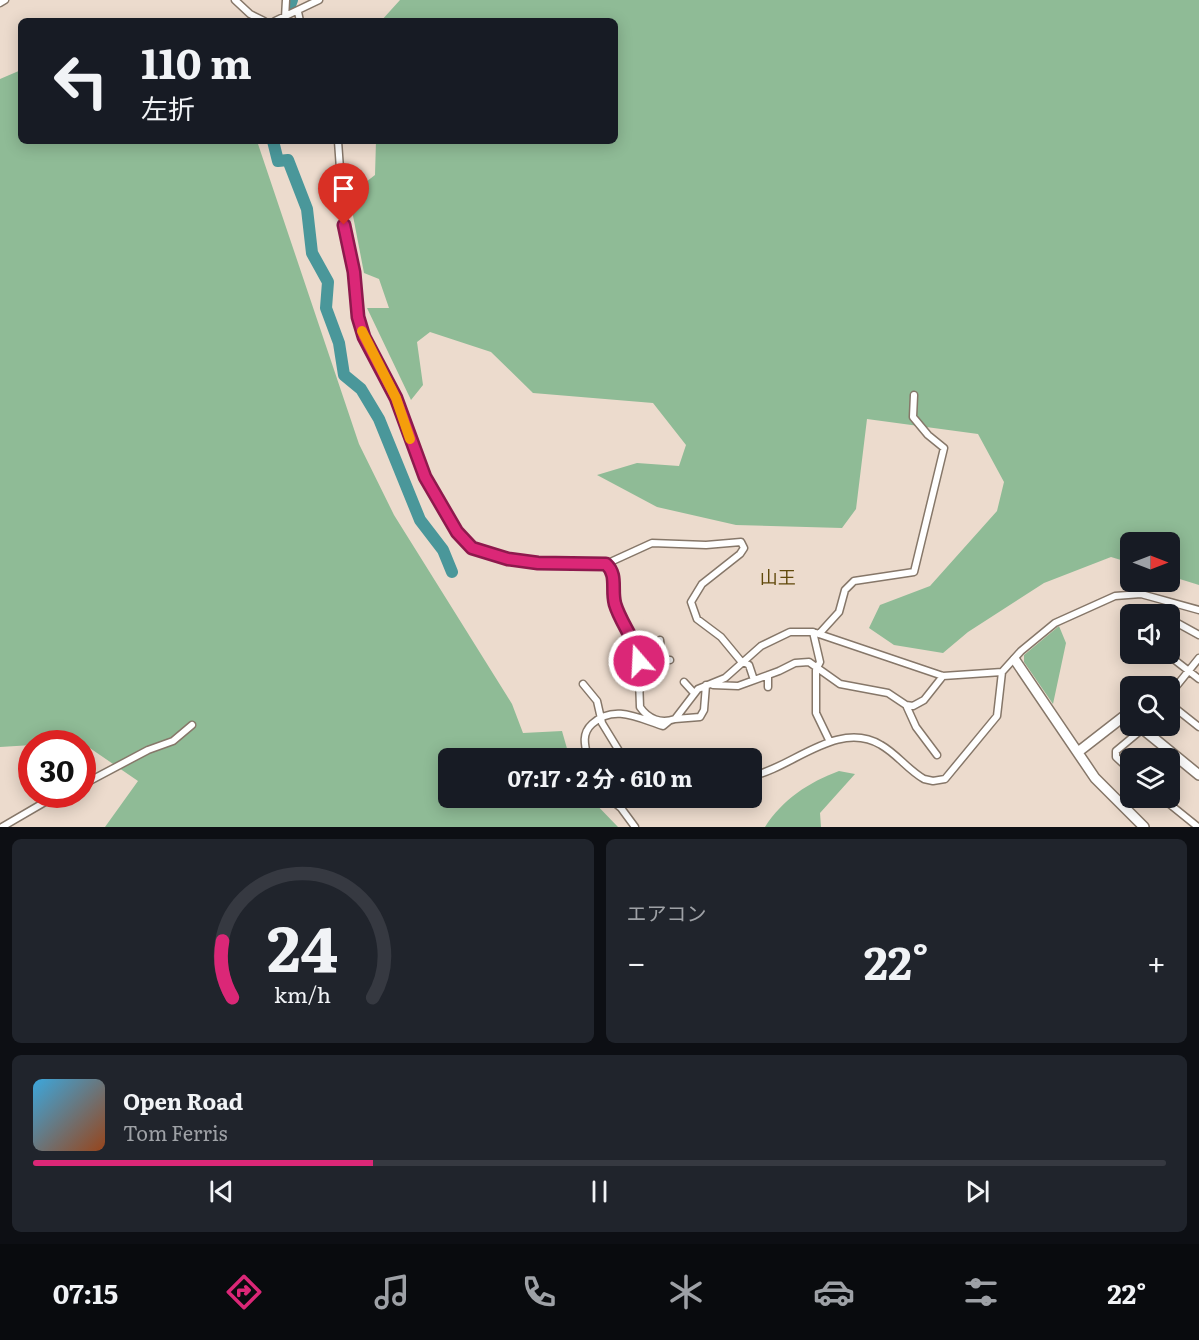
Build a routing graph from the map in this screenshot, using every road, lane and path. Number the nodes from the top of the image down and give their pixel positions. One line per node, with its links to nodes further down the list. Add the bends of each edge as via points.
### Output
1 (5, 0): 5 (street)
2 (236, 0): 7 (street)
3 (286, 0): 8 (street)
4 (319, 0): 6 (street)
5 (0, 3)
6 (298, 12): 8 (street); 9 (street)
7 (258, 18)
8 (285, 18)
9 (299, 18)
10 (338, 144): 12 (street, via 344,225 360,325 396,398 425,477 457,532 472,548 508,559)
11 (914, 395): 15 (street, via 913,417 944,448 914,572 854,581 845,590 839,612)
12 (606, 564): 22 (street, via 614,575 615,604); 23 (street, via 652,543 741,542 744,548 740,554 702,584 691,602 697,619 721,637)
13 (1199, 610): 21 (street, via 1141,594 1115,596 1055,623 1021,651)
14 (1180, 625): 16 (street)
15 (816, 633): 23 (street, via 798,630 776,638); 25 (street); 29 (street)
16 (1199, 635)
17 (660, 640): 19 (street)
18 (1199, 658): 26 (street)
19 (662, 659): 20 (street); 22 (street)
20 (670, 660)
21 (1016, 660): 27 (street); 52 (street)
22 (639, 661): 37 (street)
23 (743, 662): 31 (street, via 749,665); 36 (street, via 725,678)
24 (1180, 664): 26 (street)
25 (818, 668): 28 (street, via 808,662 795,663); 40 (street, via 840,684 888,693); 49 (street, via 816,713)
26 (1189, 671): 30 (street); 34 (street)
27 (1002, 672): 29 (street); 49 (street, via 997,716 945,779 924,779 871,740)
28 (768, 675): 31 (street); 38 (street)
29 (943, 676): 40 (street, via 919,704)
30 (1199, 679)
31 (754, 680): 36 (street, via 738,686)
32 (650, 682): 37 (street)
33 (684, 682): 39 (street)
34 (1180, 682)
35 (583, 684): 42 (street, via 597,701)
36 (708, 684): 39 (street); 44 (street, via 700,717)
37 (638, 685): 44 (street, via 640,706 645,713 658,721)
38 (768, 687)
39 (694, 693): 44 (street)
40 (906, 705): 53 (street, via 916,728)
41 (1180, 712): 46 (street)
42 (601, 717): 44 (street, via 613,712 663,726); 50 (street, via 585,735); 51 (street)
43 (1120, 719): 52 (street)
44 (672, 720)
45 (192, 725): 57 (street, via 173,741)
46 (1199, 727)
47 (1133, 736): 54 (street, via 1116,751)
48 (1154, 736): 56 (street)
49 (830, 742): 55 (street)
50 (587, 748)
51 (618, 748)
52 (1078, 753): 63 (street, via 1110,795)
53 (937, 755)
54 (1120, 761)
55 (762, 774)
56 (1199, 775)
57 (96, 778)
58 (35, 808): 61 (street)
59 (621, 808): 62 (street)
60 (1174, 808): 64 (street)
61 (2, 827)
62 (635, 827)
63 (1144, 827)
64 (1198, 827)

